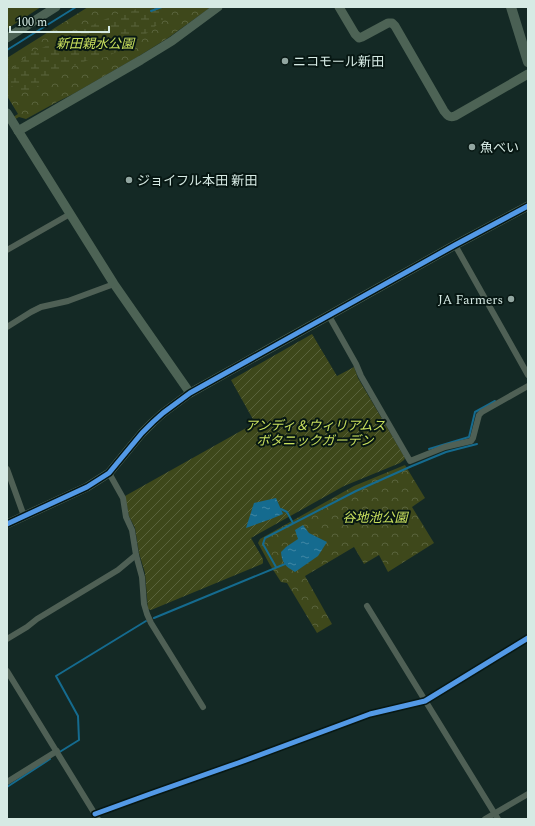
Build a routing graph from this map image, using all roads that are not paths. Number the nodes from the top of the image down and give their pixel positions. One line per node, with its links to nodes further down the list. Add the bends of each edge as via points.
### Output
1 (56, 7): 5 (street)
2 (218, 7): 9 (street, via 172,41)
3 (339, 7): 7 (street, via 359,38 388,23 395,26 446,115 455,116)
4 (511, 7): 6 (main road)
5 (7, 38)
6 (528, 62)
7 (528, 74)
8 (7, 113): 9 (street)
9 (18, 131): 11 (street)
10 (528, 206): 12 (street)
11 (70, 214): 13 (street); 14 (street)
12 (455, 245): 15 (street); 17 (street)
13 (7, 250)
14 (114, 284): 16 (street, via 68,301 41,307); 19 (street)
15 (329, 316): 18 (street, via 410,461 445,447 471,441 482,412); 19 (street)
16 (7, 327)
17 (528, 375)
18 (528, 386)
19 (190, 393): 21 (street, via 153,422)
20 (7, 469): 22 (street)
21 (109, 473): 22 (street, via 87,487); 24 (street, via 123,498)
22 (24, 516): 23 (street)
23 (7, 524)
24 (136, 555): 27 (street, via 118,570); 30 (street, via 147,614)
25 (367, 606): 29 (street)
26 (528, 638): 29 (street)
27 (7, 639)
28 (7, 671): 31 (street)
29 (425, 701): 34 (street, via 370,714); 35 (street)
30 (203, 707)
31 (56, 751): 32 (street); 34 (street)
32 (7, 782)
33 (528, 794): 35 (street)
34 (96, 816)
35 (496, 816): 36 (street)
36 (485, 819)

